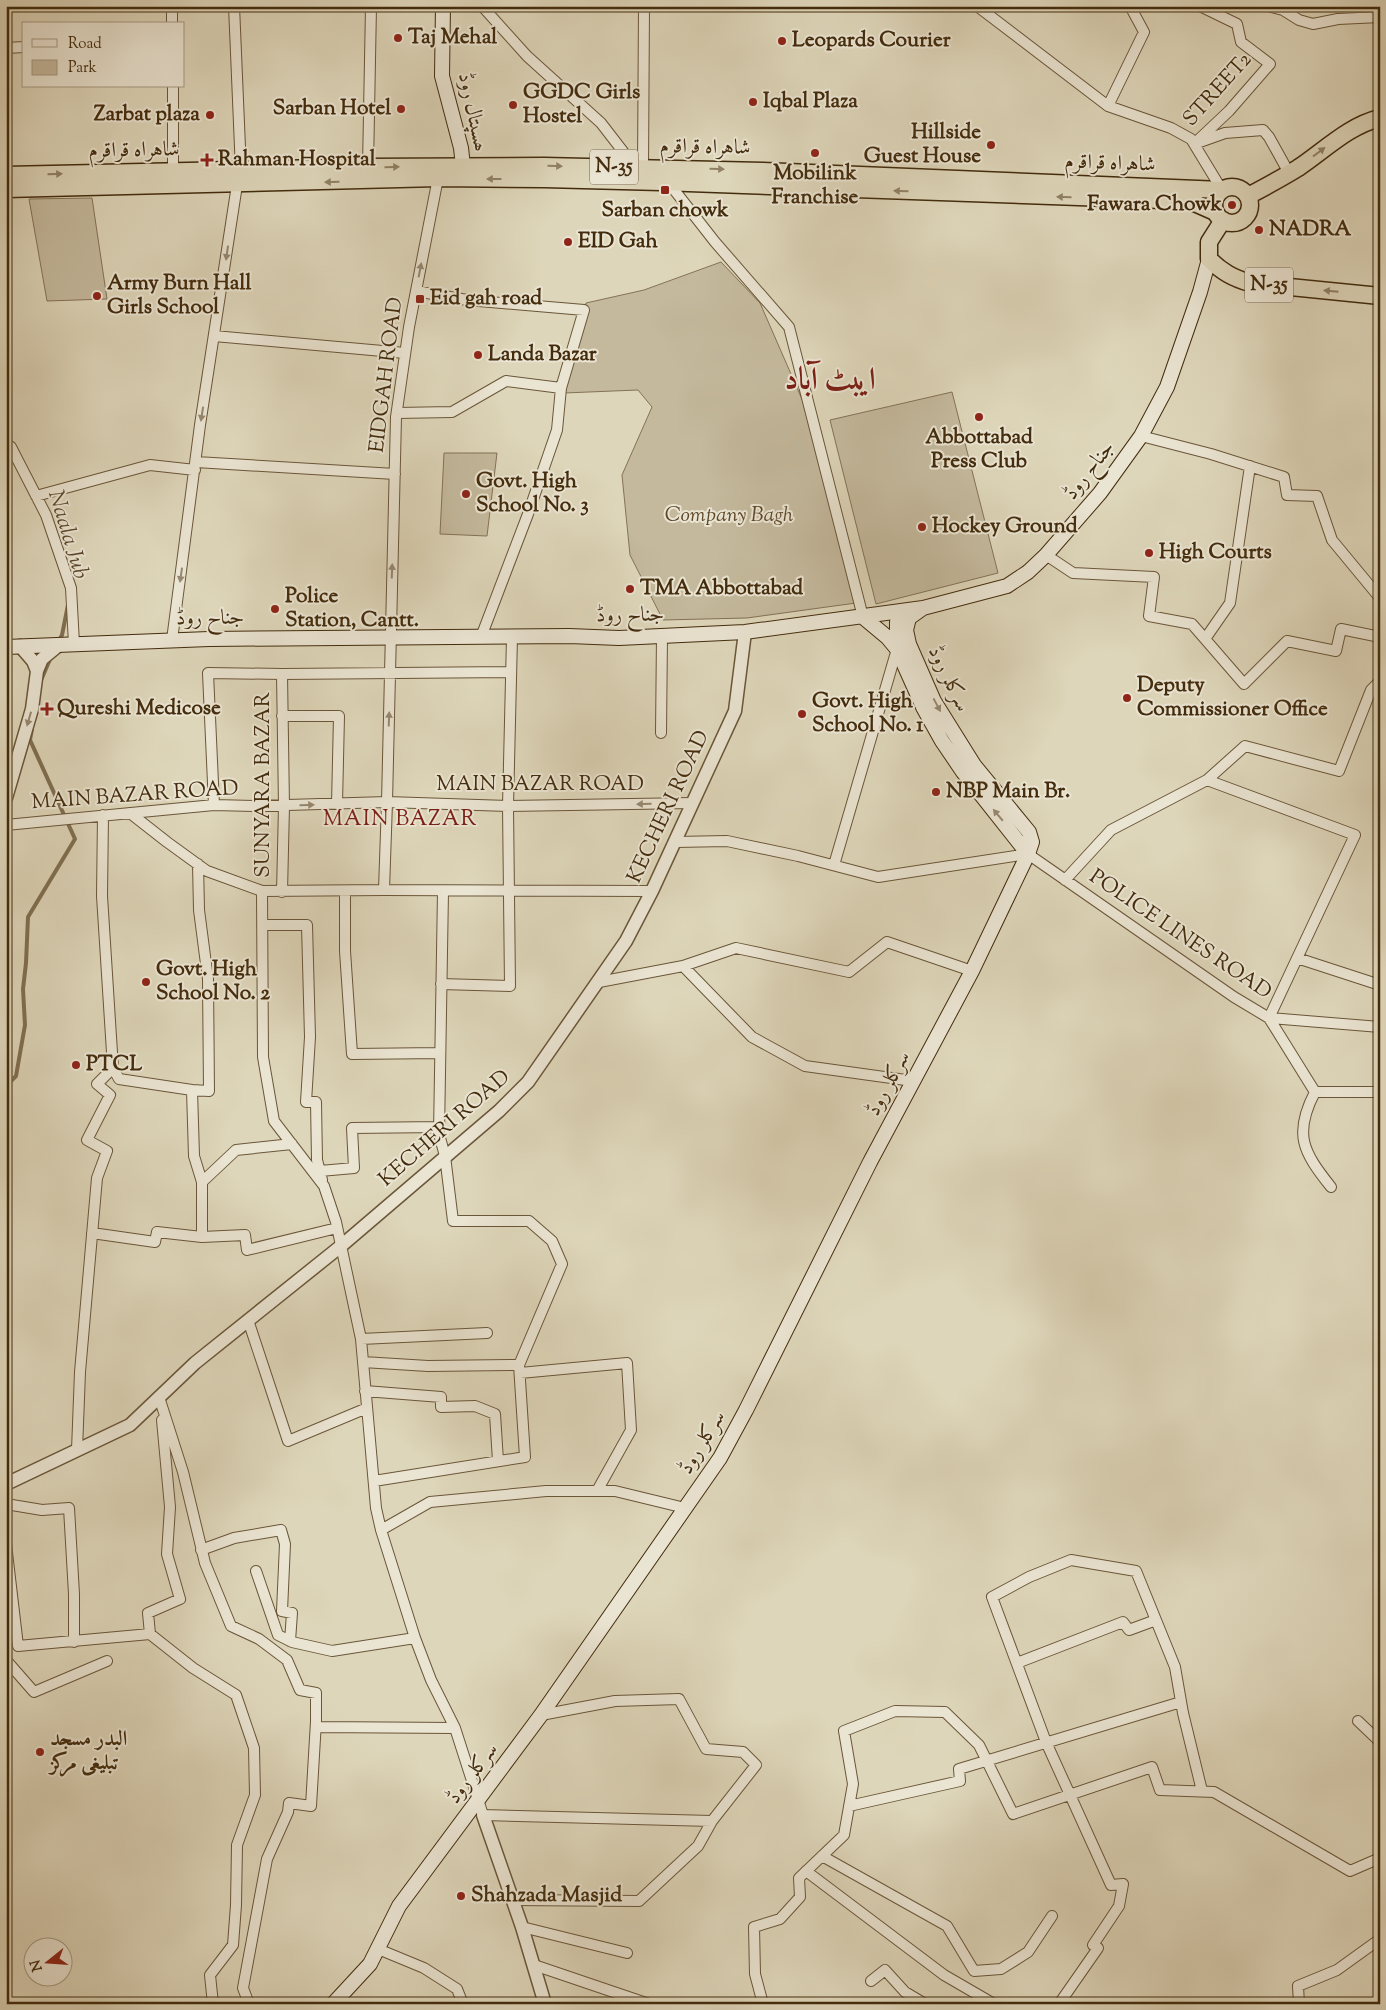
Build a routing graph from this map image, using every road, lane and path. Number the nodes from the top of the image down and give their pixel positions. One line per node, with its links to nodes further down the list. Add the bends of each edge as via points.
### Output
1 (172, 6): 12 (street)
2 (234, 6): 25 (street)
3 (371, 6): 20 (street)
4 (443, 6): 19 (main road, ھسپتال روڈ, via 442,76)
5 (482, 6): 21 (street, via 527,56 601,123)
6 (644, 6): 21 (street)
7 (977, 6): 16 (street)
8 (1130, 6): 16 (street, via 1144,32)
9 (1200, 6): 18 (street, STREET2, via 1237,24 1241,42 1270,64)
10 (1268, 6): 11 (street, via 1313,24)
11 (1380, 17)
12 (172, 22)
13 (22, 47): 14 (street)
14 (6, 48)
15 (173, 88): 22 (street)
16 (1108, 106): 18 (street, via 1171,128)
17 (1380, 118): 23 (highway, one-way to 17, via 1333,141 1367,121)
18 (1194, 144): 23 (street, STREET2, via 1225,134 1263,130); 29 (street)
19 (463, 166): 20 (highway, شاہراہ قراقرم / N-35, one-way to 19); 21 (highway, شاہراہ قراقرم / N-35, one-way to 21)
20 (368, 167): 25 (highway, شاہراہ قراقرم / N-35)
21 (639, 168): 29 (highway, شاہراہ قراقرم / N-35, one-way to 29)
22 (173, 172): 24 (highway, شاہراہ قراقرم / N-35, one-way to 22); 25 (highway, شاہراہ قراقرم / N-35)
23 (1289, 173): 30 (highway)
24 (6, 175)
25 (239, 178): 26 (highway, شاہراہ قراقرم / N-35, one-way to 25); 28 (highway, شاہراہ قراقرم / N-35); 35 (street, one-way to 35)
26 (438, 178): 27 (highway, شاہراہ قراقرم / N-35, one-way to 26); 33 (street, EIDGAH ROAD, one-way to 26)
27 (668, 182): 31 (highway, شاہراہ قراقرم / N-35, one-way to 27, via 1190,201); 49 (street, via 789,327)
28 (6, 189)
29 (1222, 190): 30 (highway, شاہراہ قراقرم / N-35, via 1239,188); 31 (highway, via 1215,200)
30 (1248, 196): 31 (highway, via 1250,207 1245,218 1234,223)
31 (1219, 216): 32 (highway, via 1209,242)
32 (1209, 259): 34 (highway, N-35, one-way to 32, via 1250,283 1233,278); 39 (main road, جناح روڈ, via 1167,387)
33 (416, 291): 36 (street, EIDGAH ROAD); 37 (street, via 467,300 584,310)
34 (1380, 296)
35 (214, 336): 36 (street); 41 (street, one-way to 41)
36 (405, 353): 38 (street, EIDGAH ROAD)
37 (561, 388): 38 (street, via 506,381 452,412); 53 (street, via 557,430)
38 (397, 413): 43 (street, EIDGAH ROAD)
39 (1141, 436): 42 (street); 45 (main road, جناح روڈ, via 1100,493)
40 (6, 444): 44 (street, via 11,447)
41 (195, 466): 43 (street); 44 (street, via 150,465); 57 (street, one-way to 57)
42 (1250, 466): 46 (street, via 1284,477 1287,494 1317,496 1332,540); 56 (street, via 1230,603)
43 (395, 474): 52 (street, EIDGAH ROAD, one-way to 43)
44 (36, 496): 58 (street, via 46,515 71,588)
45 (1046, 555): 47 (main road, جناح روڈ, via 1007,586); 56 (street, via 1073,573 1154,577 1149,616 1192,624)
46 (1380, 598)
47 (923, 608): 48 (main road, جناح روڈ); 61 (main road, via 909,618)
48 (902, 611): 49 (main road, جناح روڈ); 61 (main road, via 897,622)
49 (863, 617): 50 (main road, جناح روڈ); 61 (main road, سرکلر روڈ)
50 (745, 632): 51 (main road, جناح روڈ); 72 (street, KECHERI ROAD, via 736,711)
51 (662, 636): 54 (main road, جناح روڈ); 68 (street)
52 (390, 637): 53 (main road, جناح روڈ); 57 (main road, جناح روڈ); 63 (street)
53 (481, 637): 54 (main road, جناح روڈ)
54 (512, 637): 64 (street)
55 (1380, 637): 56 (street, via 1341,629 1336,651 1286,641 1244,684)
56 (1205, 639)
57 (172, 640): 58 (main road, جناح روڈ)
58 (74, 644): 59 (main road, جناح روڈ)
59 (59, 645): 60 (main road, جناح روڈ); 62 (street, via 42,659)
60 (13, 647): 62 (street, via 33,661)
61 (903, 647): 81 (main road, سرکلر روڈ, via 923,707 942,741); 83 (street)
62 (37, 671): 70 (street, one-way to 70, via 32,709)
63 (390, 672): 64 (street); 65 (street); 71 (street, one-way to 63)
64 (511, 672): 76 (street)
65 (282, 674): 67 (street, SUNYARA BAZAR); 74 (street, SUNYARA BAZAR, via 208,673)
66 (1380, 681): 69 (street, via 1371,690 1339,771 1245,746)
67 (282, 716): 73 (street, via 339,716); 75 (street, SUNYARA BAZAR)
68 (661, 734)
69 (1207, 780): 84 (street, via 1111,830); 93 (street, via 1355,835)
70 (6, 798)
71 (387, 802): 73 (street, MAIN BAZAR ROAD); 76 (street, MAIN BAZAR ROAD); 85 (street)
72 (693, 803): 76 (street, MAIN BAZAR ROAD, one-way to 76); 80 (street, KECHERI ROAD)
73 (337, 804): 75 (street, MAIN BAZAR ROAD, one-way to 73)
74 (214, 805): 75 (street, MAIN BAZAR ROAD); 77 (street, MAIN BAZAR ROAD)
75 (284, 806): 91 (street, SUNYARA BAZAR)
76 (508, 806): 89 (street)
77 (130, 813): 78 (street, MAIN BAZAR ROAD); 82 (street)
78 (103, 815): 79 (street, MAIN BAZAR ROAD); 102 (street, via 102,896)
79 (6, 825)
80 (675, 842): 83 (street, via 727,841); 90 (street, KECHERI ROAD)
81 (1028, 854): 83 (street, via 878,877); 84 (street, POLICE LINES ROAD); 95 (main road, سرکلر روڈ)
82 (198, 864): 86 (street, via 207,871); 104 (street, via 199,910 208,979 208,1091)
83 (834, 865)
84 (1065, 880): 99 (street, POLICE LINES ROAD)
85 (384, 890): 87 (street); 88 (street)
86 (262, 891): 91 (street); 92 (street)
87 (345, 891): 91 (street); 101 (street, via 345,951 352,1054)
88 (443, 891): 89 (street); 97 (street)
89 (510, 891): 90 (street); 97 (street, via 510,986)
90 (652, 891): 96 (street, KECHERI ROAD, via 626,941)
91 (282, 892)
92 (262, 925): 108 (street, via 263,1057 274,1121); 110 (street, via 308,925 310,1037 306,1102 316,1102)
93 (1297, 958): 98 (street); 99 (street)
94 (683, 966): 95 (street, via 736,948 849,972 887,942); 96 (street); 103 (street, via 752,1037 805,1066)
95 (972, 971): 103 (main road, سرکلر روڈ)
96 (599, 982): 109 (street, KECHERI ROAD, via 528,1082)
97 (441, 984): 101 (street)
98 (1380, 985)
99 (1269, 1018): 100 (street, POLICE LINES ROAD); 105 (street)
100 (1380, 1027)
101 (440, 1053): 107 (street)
102 (113, 1068): 104 (street, via 118,1079); 115 (street, via 97,1084 110,1095 87,1140 107,1151 97,1178)
103 (913, 1081): 132 (main road, سرکلر روڈ, via 746,1410 720,1458)
104 (192, 1090): 111 (street, via 194,1156)
105 (1315, 1092): 106 (street); 113 (street, via 1306,1110 1302,1130 1312,1164)
106 (1380, 1092)
107 (439, 1127): 109 (street); 110 (street, via 352,1128 354,1168)
108 (292, 1144): 111 (street, via 236,1150); 112 (street)
109 (445, 1156): 117 (street, KECHERI ROAD); 122 (street, via 453,1221 529,1222 552,1241 562,1264)
110 (320, 1171): 112 (street)
111 (202, 1182): 116 (street)
112 (324, 1186): 114 (street)
113 (1330, 1187)
114 (337, 1228): 116 (street, via 246,1250 245,1235); 117 (street)
115 (92, 1233): 116 (street, via 155,1242 157,1232); 126 (street)
116 (202, 1237)
117 (341, 1246): 118 (street, KECHERI ROAD); 120 (street)
118 (248, 1320): 124 (street, KECHERI ROAD); 125 (street, via 288,1441)
119 (487, 1333): 120 (street)
120 (361, 1339): 121 (street)
121 (363, 1362): 122 (street); 123 (street)
122 (519, 1369): 127 (street, via 525,1456); 130 (street, via 627,1362 630,1430)
123 (365, 1391): 125 (street); 127 (street, via 441,1397 440,1407 475,1406 495,1414)
124 (159, 1397): 126 (street, KECHERI ROAD, via 130,1425); 135 (street, via 183,1472); 138 (street, via 170,1507 167,1554 180,1599 148,1613)
125 (367, 1408): 128 (street)
126 (77, 1450): 129 (street, KECHERI ROAD)
127 (498, 1461): 128 (street)
128 (374, 1481): 133 (street)
129 (6, 1484)
130 (597, 1491): 132 (street, via 615,1491); 133 (street, via 546,1491 430,1502)
131 (6, 1504): 141 (street, via 42,1510 69,1508)
132 (685, 1508): 146 (main road, سرکلر روڈ)
133 (381, 1530): 139 (street)
134 (6, 1544): 141 (street, via 18,1646)
135 (201, 1550): 140 (street, via 234,1538 281,1530 284,1544 282,1611 292,1613); 148 (street, via 231,1626 259,1640 287,1660 300,1690 316,1693)
136 (256, 1571): 140 (street, via 278,1634)
137 (1156, 1620): 144 (street, via 1129,1630 1123,1622); 144 (street, via 1136,1571 1071,1560 992,1597); 145 (street, via 1175,1667)
138 (150, 1634): 141 (street); 170 (street, via 193,1668 236,1695 254,1748 255,1795 237,1845 233,1945 210,1975)
139 (415, 1638): 140 (street, via 332,1651); 149 (street)
140 (290, 1641)
141 (74, 1642)
142 (6, 1660): 143 (street, via 34,1692)
143 (107, 1661)
144 (1017, 1663): 150 (street)
145 (1181, 1702): 150 (street); 153 (street)
146 (541, 1715): 155 (main road, سرکلر روڈ); 158 (street, via 615,1701 679,1699 706,1749 743,1752 756,1765)
147 (1358, 1721): 151 (street)
148 (316, 1727): 149 (street); 171 (street, via 311,1806 289,1803 267,1858 242,1988)
149 (455, 1728): 155 (street)
150 (1046, 1742): 152 (street); 154 (street)
151 (1380, 1742)
152 (986, 1760): 154 (street, via 1013,1814); 156 (street, via 959,1769 960,1781); 156 (street, via 979,1745 945,1712 895,1711 844,1731 853,1784)
153 (1202, 1791): 154 (street, via 1160,1790 1152,1767); 160 (street, via 1214,1792 1350,1872)
154 (1071, 1795): 179 (street, via 1111,1885 1123,1884 1119,1906 1093,1945 1098,1948)
155 (478, 1800): 157 (street); 166 (main road, سرکلر روڈ, via 399,1906)
156 (849, 1806): 159 (street, via 844,1835)
157 (483, 1815): 158 (street); 162 (street)
158 (712, 1821): 162 (street, via 698,1846 639,1901)
159 (822, 1856): 161 (street); 163 (street, via 947,1926 974,1971 1001,1968 1028,1952)
160 (1380, 1858)
161 (806, 1871): 176 (street, via 799,1878 800,1897 780,1919 754,1927 755,1974); 178 (street, via 944,1975)
162 (512, 1900): 164 (street)
163 (1052, 1916)
164 (522, 1926): 167 (street); 168 (street)
165 (1380, 1939): 180 (street, via 1337,1970 1298,1986)
166 (378, 1949): 172 (main road, سرکلر روڈ, via 370,1964); 173 (street, via 424,1968 458,1989)
167 (627, 1953)
168 (534, 1965): 174 (street); 175 (street)
169 (872, 1981): 177 (street, via 884,1970 905,1992)
170 (213, 2004)
171 (249, 2004)
172 (333, 2004)
173 (462, 2004)
174 (546, 2004)
175 (649, 2004)
176 (763, 2004)
177 (925, 2004)
178 (994, 2004)
179 (1059, 2004)
180 (1299, 2004)

